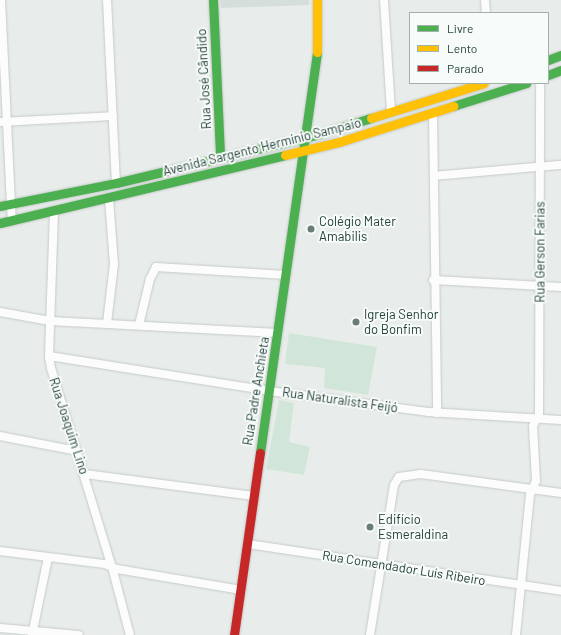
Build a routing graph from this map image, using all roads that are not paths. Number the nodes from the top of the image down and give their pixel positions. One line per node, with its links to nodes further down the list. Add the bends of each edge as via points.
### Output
1 (1, 0): 18 (street)
2 (107, 0): 17 (street)
3 (213, 0): 21 (main road, Rua José Cândido)
4 (317, 0): 19 (main road, Rua Padre Anchieta, via 318,45)
5 (384, 0): 15 (street)
6 (485, 0): 7 (street)
7 (486, 12)
8 (561, 55): 9 (main road)
9 (549, 60)
10 (561, 70): 11 (main road)
11 (549, 75)
12 (481, 84): 15 (main road, Avenida Sargento Hermínio Sampaio)
13 (523, 84): 16 (main road, Avenida Sargento Hermínio Sampaio)
14 (540, 84): 23 (street, Rua Gerson Farias)
15 (391, 112): 19 (main road, Avenida Sargento Hermínio Sampaio)
16 (433, 114): 20 (main road, Avenida Sargento Hermínio Sampaio); 24 (street)
17 (113, 116): 18 (street); 25 (street)
18 (4, 122): 27 (street)
19 (306, 137): 20 (main road, Rua Padre Anchieta); 21 (main road, Avenida Sargento Hermínio Sampaio)
20 (305, 151): 26 (main road, Avenida Sargento Hermínio Sampaio); 32 (main road, Rua Padre Anchieta)
21 (220, 157): 25 (main road, Avenida Sargento Hermínio Sampaio)
22 (561, 165): 23 (street)
23 (541, 166): 24 (street); 34 (street, Rua Gerson Farias)
24 (434, 176): 33 (street)
25 (116, 182): 27 (main road, Avenida Sargento Hermínio Sampaio)
26 (109, 198): 29 (main road, Avenida Sargento Hermínio Sampaio); 38 (street, via 114,264)
27 (11, 204): 28 (main road, Avenida Sargento Hermínio Sampaio); 30 (street)
28 (0, 206)
29 (54, 212): 30 (main road, Avenida Sargento Hermínio Sampaio); 37 (street, Rua Joaquim Lino)
30 (12, 221): 31 (main road, Avenida Sargento Hermínio Sampaio)
31 (0, 223)
32 (286, 275): 39 (street, via 156,267 150,279); 40 (main road, Rua Padre Anchieta)
33 (433, 280): 34 (street); 43 (street)
34 (540, 286): 35 (street); 44 (street, Rua Gerson Farias, via 539,414)
35 (561, 287)
36 (0, 312): 37 (street)
37 (50, 321): 38 (street); 41 (street, Rua Joaquim Lino)
38 (107, 324): 39 (street)
39 (139, 324): 40 (street)
40 (278, 333): 42 (main road, Rua Padre Anchieta)
41 (49, 356): 42 (street, Rua Naturalista Feijó); 47 (street, Rua Joaquim Lino)
42 (269, 391): 43 (street, Rua Naturalista Feijó); 51 (main road, Rua Padre Anchieta)
43 (437, 413): 44 (street, Rua Naturalista Feijó)
44 (534, 419): 45 (street, Rua Naturalista Feijó); 49 (street, Rua Gerson Farias, via 536,473)
45 (561, 420)
46 (0, 436): 47 (street)
47 (78, 451): 48 (street, Rua Joaquim Lino)
48 (85, 474): 51 (street); 56 (street, Rua Joaquim Lino)
49 (533, 489): 50 (street); 55 (street, via 422,474 399,476 394,485); 57 (street, Rua Gerson Farias, via 530,495)
50 (561, 494)
51 (254, 496): 52 (main road, Rua Padre Anchieta)
52 (248, 544): 55 (street, Rua Comendador Luís Ribeiro); 58 (main road, Rua Padre Anchieta)
53 (0, 551): 54 (street)
54 (48, 558): 56 (street); 61 (street)
55 (380, 564): 57 (street, Rua Comendador Luís Ribeiro); 65 (street)
56 (112, 567): 58 (street); 63 (street, Rua Joaquim Lino)
57 (522, 585): 59 (street, Rua Comendador Luís Ribeiro); 66 (street, Rua Gerson Farias)
58 (241, 590): 64 (main road, Rua Padre Anchieta)
59 (561, 591)
60 (0, 628): 61 (street)
61 (33, 633): 62 (street)
62 (79, 635)
63 (130, 635)
64 (234, 635)
65 (370, 635)
66 (516, 635)

